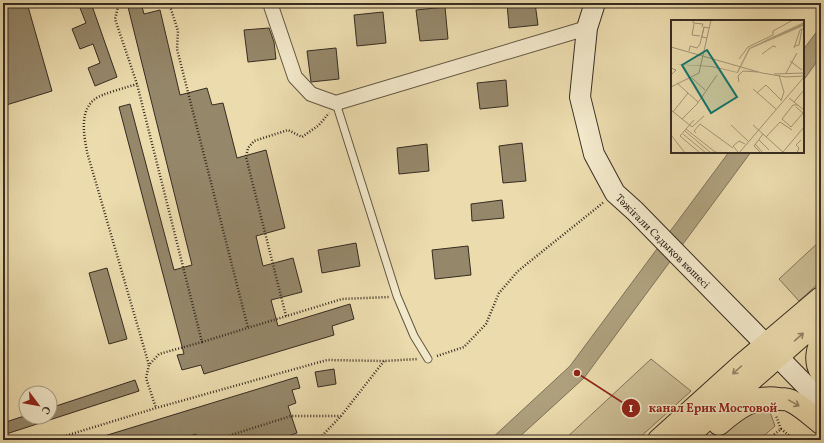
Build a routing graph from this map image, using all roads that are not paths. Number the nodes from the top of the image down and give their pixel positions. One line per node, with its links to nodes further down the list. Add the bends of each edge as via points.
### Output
1 (270, 3): 4 (street, via 295,76 311,94)
2 (595, 3): 3 (street, Тәжіғали Садықов көшесі)
3 (587, 28): 4 (street); 8 (street, Тәжіғали Садықов көшесі, via 580,97 594,154 615,193)
4 (336, 103): 9 (lane, via 397,296 414,336)
5 (821, 298): 8 (main road)
6 (821, 318): 8 (main road, one-way to 6)
7 (821, 341): 10 (main road, via 817,352)
8 (772, 351): 11 (street, Тәжіғали Садықов көшесі); 13 (main road, one-way to 13, via 742,365); 14 (main road, via 753,376)
9 (428, 359)
10 (821, 372)
11 (821, 401)
12 (821, 423): 15 (main road, one-way to 12, via 732,412 752,401 770,397 791,400)
13 (659, 440)
14 (682, 440)
15 (700, 440)

